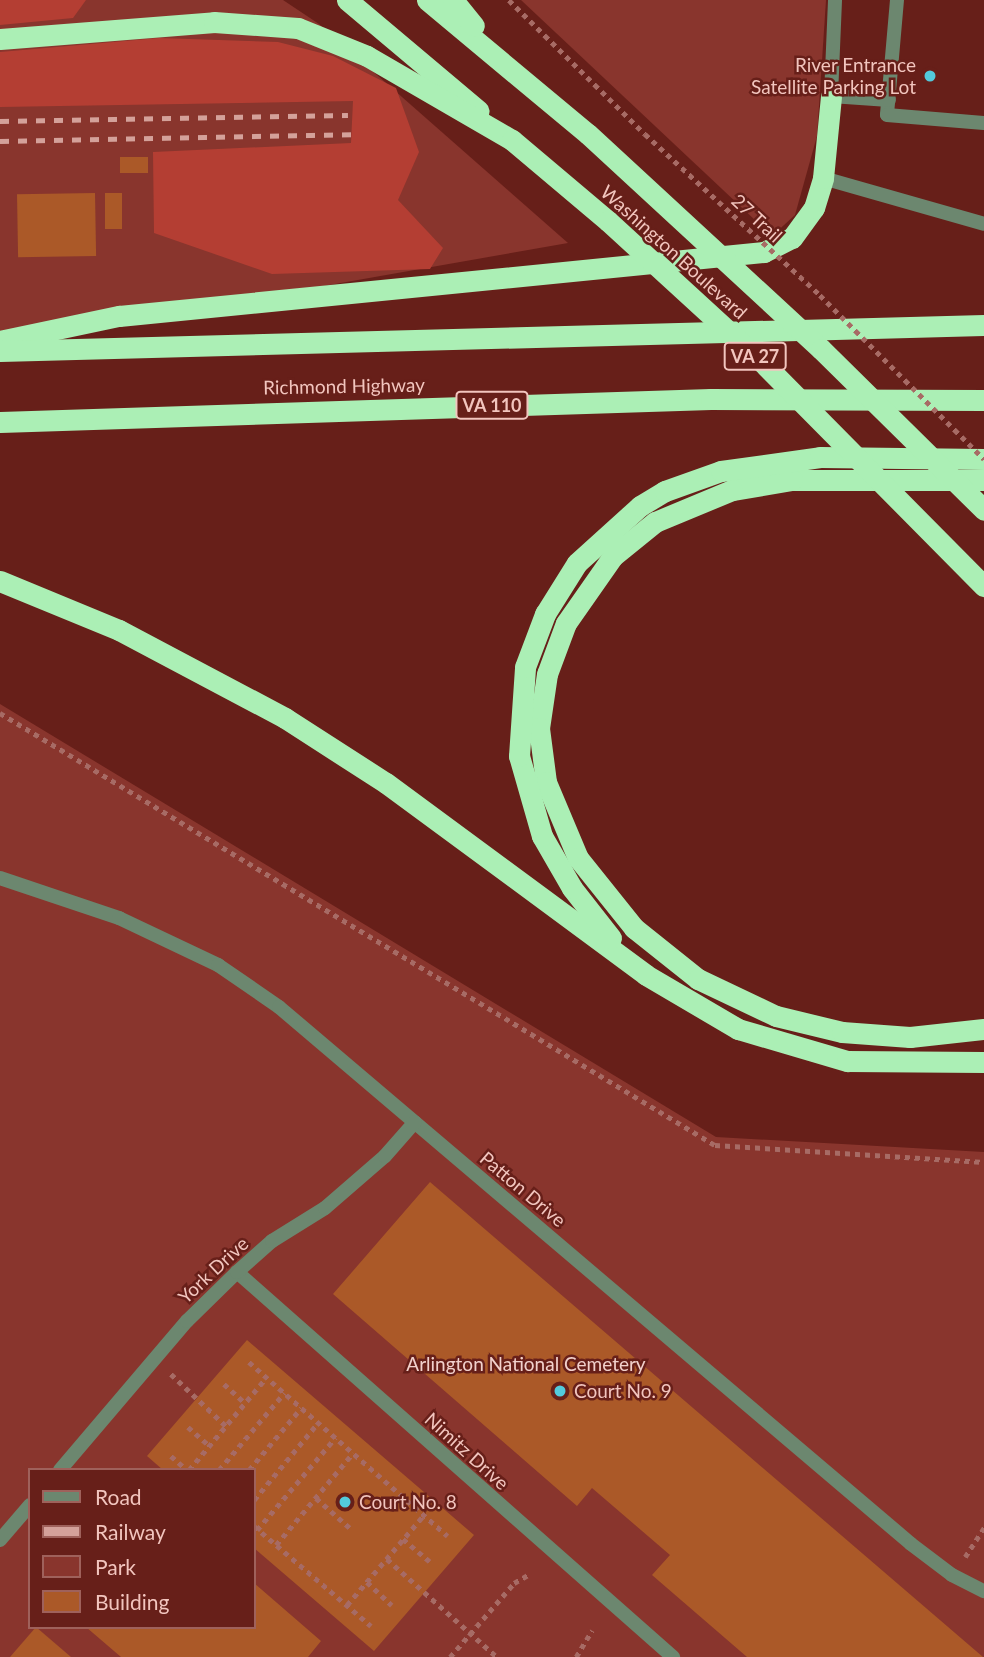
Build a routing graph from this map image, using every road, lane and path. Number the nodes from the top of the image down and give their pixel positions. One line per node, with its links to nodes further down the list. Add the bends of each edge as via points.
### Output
1 (347, 0): 12 (highway, Washington Boulevard / VA 27)
2 (427, 0): 8 (highway, Washington Boulevard / VA 27)
3 (453, 0): 8 (highway)
4 (509, 0): 22 (path, 27 Trail, bridge, via 645,134 820,295)
5 (835, 0): 9 (street)
6 (897, 0): 10 (street)
7 (0, 39): 12 (highway, via 214,22 298,28 367,55)
8 (499, 58): 24 (highway, Washington Boulevard / VA 27, bridge, via 821,349)
9 (831, 96): 10 (street); 13 (highway)
10 (889, 100): 11 (street, via 887,116)
11 (984, 123)
12 (512, 140): 26 (highway, Washington Boulevard / VA 27, bridge, via 766,366)
13 (823, 178): 14 (street); 15 (highway, via 814,208)
14 (984, 224)
15 (792, 238): 16 (path); 18 (highway, via 748,255 132,314)
16 (750, 240)
17 (984, 325): 19 (highway)
18 (0, 341)
19 (0, 351)
20 (984, 400): 21 (highway, Richmond Highway / VA 110, via 711,399)
21 (0, 422)
22 (984, 459): 29 (highway, via 820,457 721,471 665,491 640,506 595,542 560,588 525,667 518,727 524,786 542,836 572,888)
23 (984, 480): 30 (highway, via 792,480 732,490 655,522 613,556 566,623 547,674 539,728 546,782 578,858 635,928 698,979 776,1016 842,1032 911,1037)
24 (984, 510)
25 (0, 581): 29 (highway, via 119,630 285,718 397,791)
26 (984, 586)
27 (0, 713): 33 (path, via 715,1146)
28 (0, 878): 32 (street, Patton Drive, via 118,918 218,965 279,1007)
29 (646, 975): 31 (highway, via 737,1029 808,1053 882,1064)
30 (984, 1029)
31 (984, 1062)
32 (415, 1122): 34 (street, York Drive, via 339,1197 272,1241); 68 (street, Patton Drive)
33 (984, 1162)
34 (237, 1272): 35 (street, York Drive); 79 (street, Nimitz Drive)
35 (155, 1358): 43 (path); 49 (street, York Drive)
36 (249, 1362): 37 (path)
37 (266, 1378): 39 (path); 40 (path)
38 (224, 1384): 40 (path)
39 (284, 1392): 41 (path); 52 (path)
40 (245, 1403): 43 (path)
41 (301, 1408): 42 (path); 53 (path)
42 (318, 1423): 45 (path); 54 (path)
43 (226, 1426): 46 (path)
44 (188, 1427): 46 (path)
45 (335, 1437): 47 (path); 58 (path)
46 (209, 1445): 51 (path)
47 (353, 1453): 55 (path); 57 (path)
48 (171, 1456): 50 (path)
49 (62, 1468)
50 (186, 1468)
51 (190, 1468)
52 (221, 1468)
53 (251, 1468)
54 (256, 1498)
55 (316, 1498): 59 (path); 64 (path)
56 (28, 1508): 63 (street)
57 (424, 1515): 61 (path); 62 (path)
58 (256, 1528): 64 (path)
59 (350, 1528)
60 (984, 1528): 68 (path)
61 (448, 1536)
62 (403, 1539): 65 (path); 66 (path)
63 (0, 1540)
64 (276, 1545): 71 (path)
65 (387, 1559): 69 (path); 75 (path)
66 (430, 1562)
67 (528, 1575): 75 (path, via 514,1583)
68 (952, 1575): 70 (street, Patton Drive)
69 (367, 1582): 71 (path); 72 (path)
70 (984, 1591)
71 (347, 1605): 73 (path)
72 (392, 1605)
73 (371, 1626)
74 (592, 1630): 78 (path)
75 (470, 1634): 76 (path); 77 (path)
76 (450, 1657)
77 (498, 1657)
78 (576, 1657)
79 (673, 1657)

